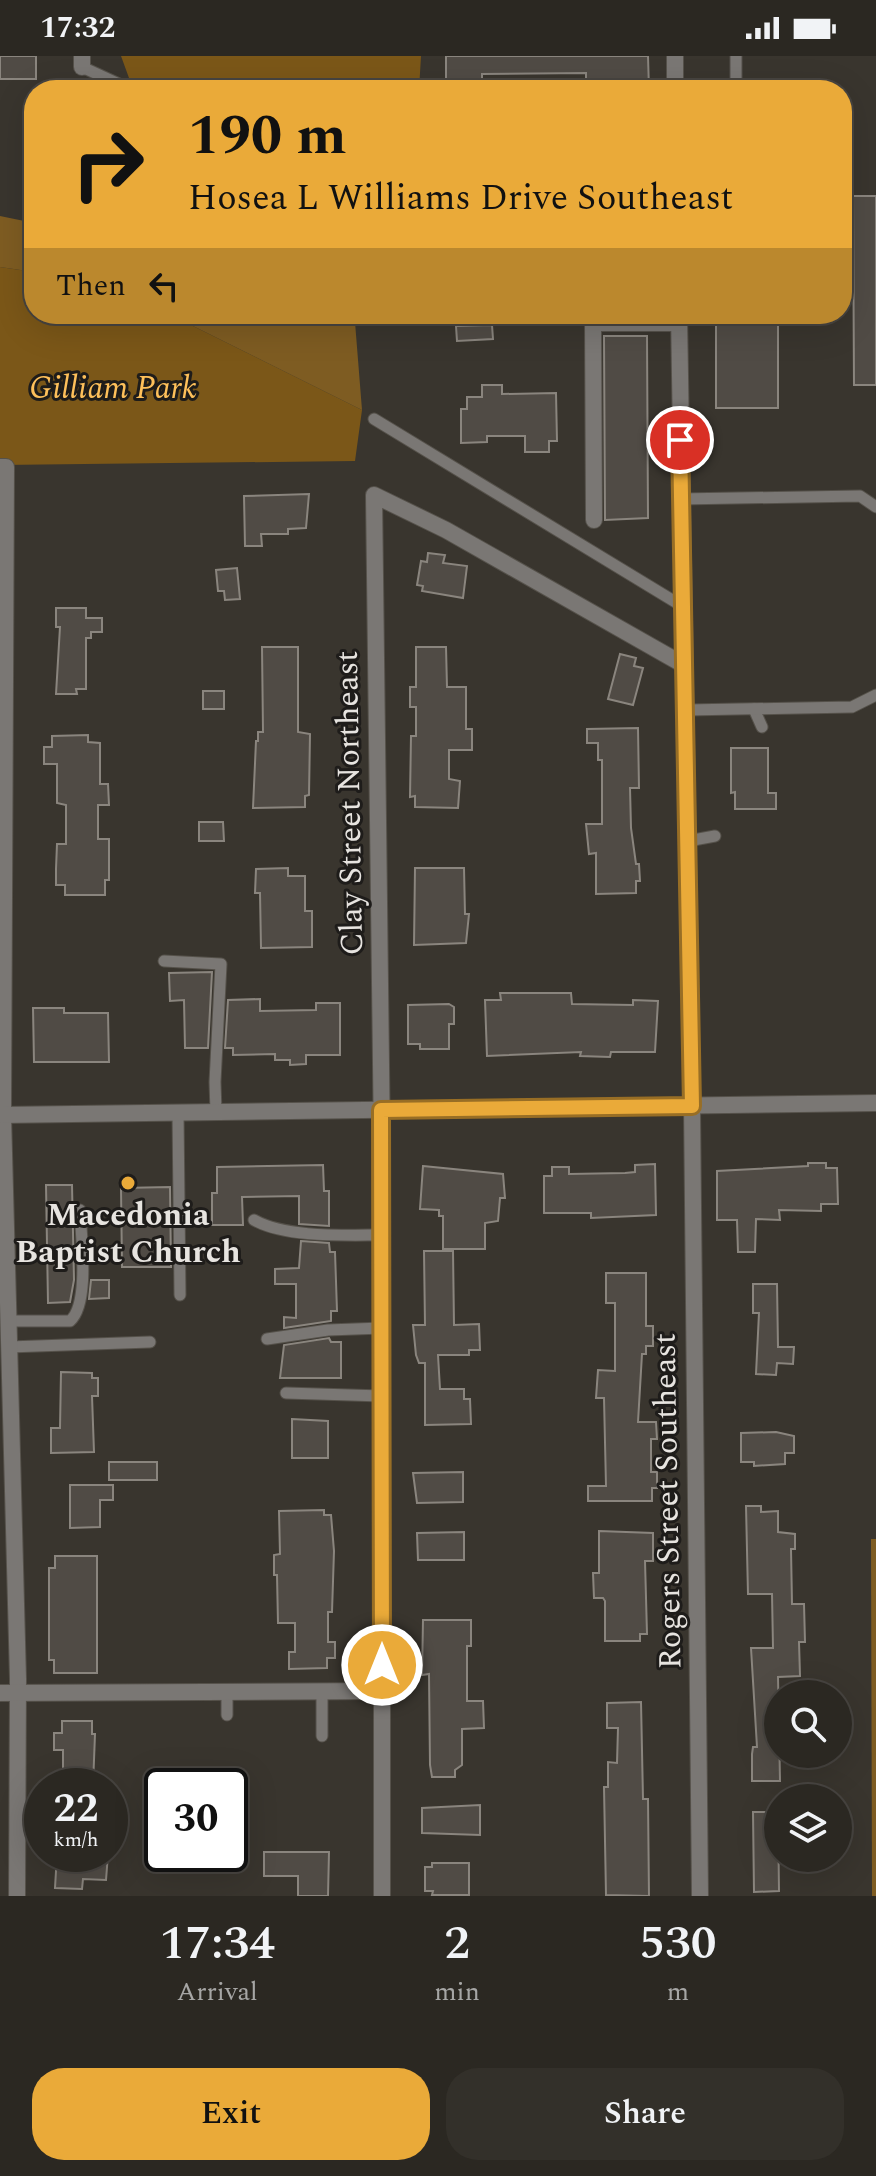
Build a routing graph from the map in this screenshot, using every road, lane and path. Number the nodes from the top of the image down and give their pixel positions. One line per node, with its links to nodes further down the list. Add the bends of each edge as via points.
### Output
1 (675, 56): 5 (street)
2 (736, 56): 6 (lane)
3 (82, 62): 4 (lane)
4 (113, 80)
5 (675, 80)
6 (736, 80)
7 (593, 324): 13 (street)
8 (679, 324): 11 (street, Rogers Street Southeast)
9 (374, 419): 14 (lane)
10 (3, 467): 28 (street)
11 (680, 499): 12 (lane, via 860,496); 14 (street, Rogers Street Southeast)
12 (876, 507)
13 (594, 520)
14 (682, 606): 15 (street, Rogers Street Southeast)
15 (684, 665): 18 (street, Rogers Street Southeast); 25 (street, Clay Street Northeast, via 374,495)
16 (876, 695): 17 (lane, via 852,707)
17 (754, 709): 18 (lane); 19 (lane)
18 (687, 710): 21 (street, Rogers Street Southeast)
19 (762, 727)
20 (715, 836): 21 (lane)
21 (688, 841): 24 (street, Rogers Street Southeast)
22 (164, 961): 26 (lane, via 221,964)
23 (876, 1103): 24 (street)
24 (692, 1106): 25 (street); 49 (street, Rogers Street Southeast)
25 (381, 1110): 26 (street); 31 (street, Clay Street Northeast)
26 (216, 1112): 27 (street)
27 (178, 1113): 28 (street); 32 (lane)
28 (2, 1115): 33 (street)
29 (80, 1210): 33 (lane, via 78,1314 70,1321)
30 (254, 1220): 31 (lane, via 268,1228)
31 (382, 1235): 34 (street, Clay Street Northeast)
32 (180, 1295)
33 (9, 1321): 37 (street)
34 (382, 1328): 35 (lane); 39 (street, Clay Street Northeast)
35 (267, 1339)
36 (150, 1342): 37 (lane)
37 (9, 1347): 44 (street)
38 (286, 1393): 39 (lane)
39 (382, 1396): 40 (street, Clay Street Northeast)
40 (382, 1691): 42 (street); 48 (street, Clay Street Northeast)
41 (227, 1692): 42 (street); 44 (street); 45 (lane)
42 (322, 1692): 46 (lane)
43 (0, 1693): 44 (street)
44 (18, 1693): 47 (street)
45 (227, 1715)
46 (322, 1736)
47 (17, 1896)
48 (382, 1896)
49 (700, 1896)

